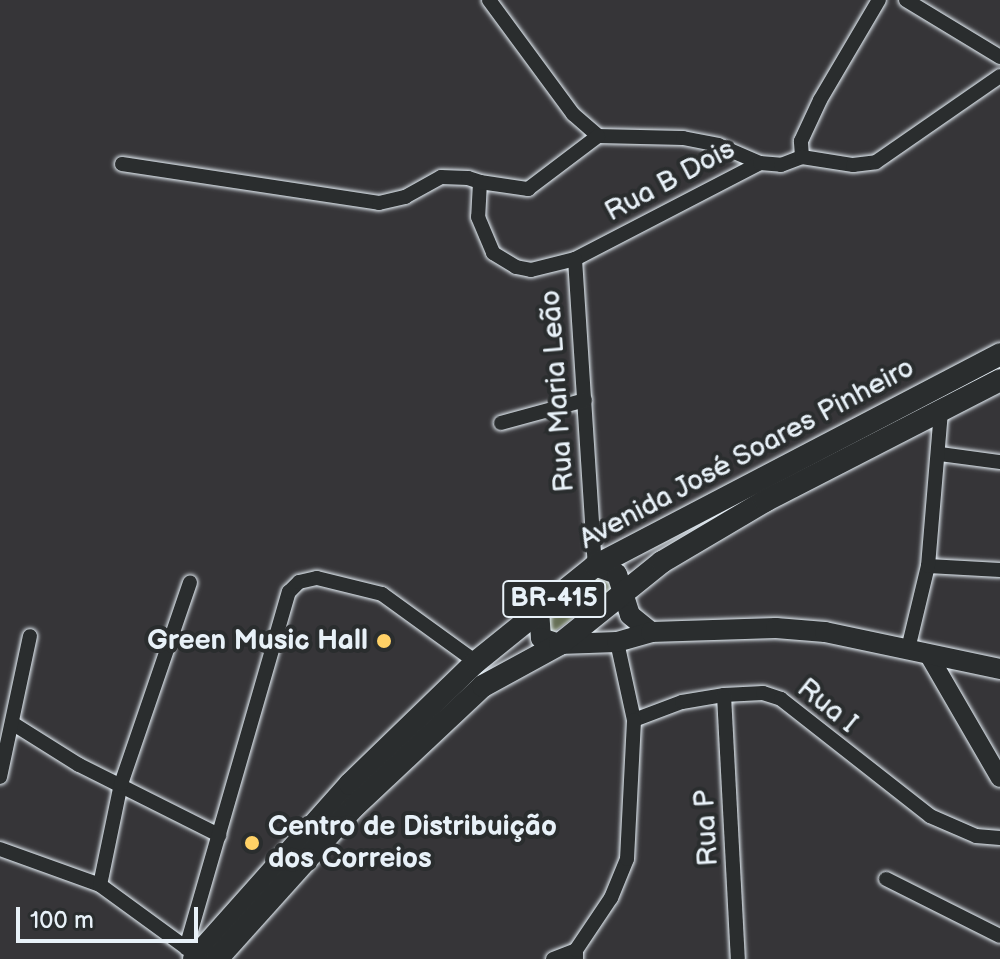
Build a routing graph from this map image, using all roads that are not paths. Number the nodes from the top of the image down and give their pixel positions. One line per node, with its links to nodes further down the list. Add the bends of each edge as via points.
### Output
1 (489, 0): 6 (street, via 573,114)
2 (879, 0): 7 (street, via 820,100 801,141)
3 (906, 0): 4 (street)
4 (1000, 57)
5 (1000, 76): 7 (street, Rua B Dois, via 876,162 853,165)
6 (598, 136): 8 (street, via 683,138); 10 (street, via 528,189)
7 (802, 157): 8 (street, Rua B Dois, via 781,165)
8 (760, 163): 11 (street, Rua B Dois)
9 (122, 164): 10 (street, via 379,203 405,197 441,177)
10 (480, 182): 11 (street, Rua B Dois, via 478,217 484,238 502,259 531,270)
11 (575, 259): 14 (street, Rua Maria Leão)
12 (1000, 354): 19 (main road, Avenida José Soares Pinheiro / BR-415)
13 (1000, 380): 15 (main road, Avenida José Soares Pinheiro / BR-415)
14 (585, 400): 16 (street); 19 (street, Rua Maria Leão)
15 (941, 411): 17 (street); 23 (main road, Avenida José Soares Pinheiro / BR-415, via 739,516 662,562)
16 (501, 423)
17 (940, 454): 18 (street); 20 (street)
18 (1000, 462)
19 (595, 566): 23 (main road, via 617,574); 24 (main road, Avenida José Soares Pinheiro / BR-415)
20 (928, 566): 21 (street); 29 (street)
21 (1000, 570)
22 (190, 583): 38 (street)
23 (622, 599): 25 (main road, via 636,623); 28 (main road, Avenida José Soares Pinheiro / BR-415)
24 (539, 610): 28 (main road, via 541,638); 30 (main road, Avenida José Soares Pinheiro / BR-415)
25 (651, 632): 27 (main road); 29 (main road, via 776,628)
26 (30, 636): 34 (street)
27 (617, 642): 28 (main road); 35 (street)
28 (560, 644): 46 (main road, Avenida José Soares Pinheiro / BR-415, via 483,686)
29 (918, 651): 31 (main road); 37 (street)
30 (476, 662): 39 (street, via 382,594 317,578 299,582 289,592); 46 (main road, Avenida José Soares Pinheiro / BR-415, via 340,795)
31 (1000, 669)
32 (724, 695): 35 (street, Rua I, via 682,702); 40 (street, Rua I, via 763,693 781,699 930,816 976,836); 48 (street, Rua P)
33 (0, 707): 34 (street)
34 (12, 720): 36 (street); 38 (street)
35 (634, 720): 45 (street, via 627,859 611,898)
36 (0, 777)
37 (1000, 778)
38 (121, 784): 39 (street); 43 (street)
39 (219, 835): 46 (street)
40 (1000, 838)
41 (0, 849): 43 (street)
42 (886, 879): 44 (street)
43 (100, 885): 46 (street)
44 (1000, 936)
45 (576, 954): 47 (street)
46 (198, 955)
47 (553, 959)
48 (738, 959)

